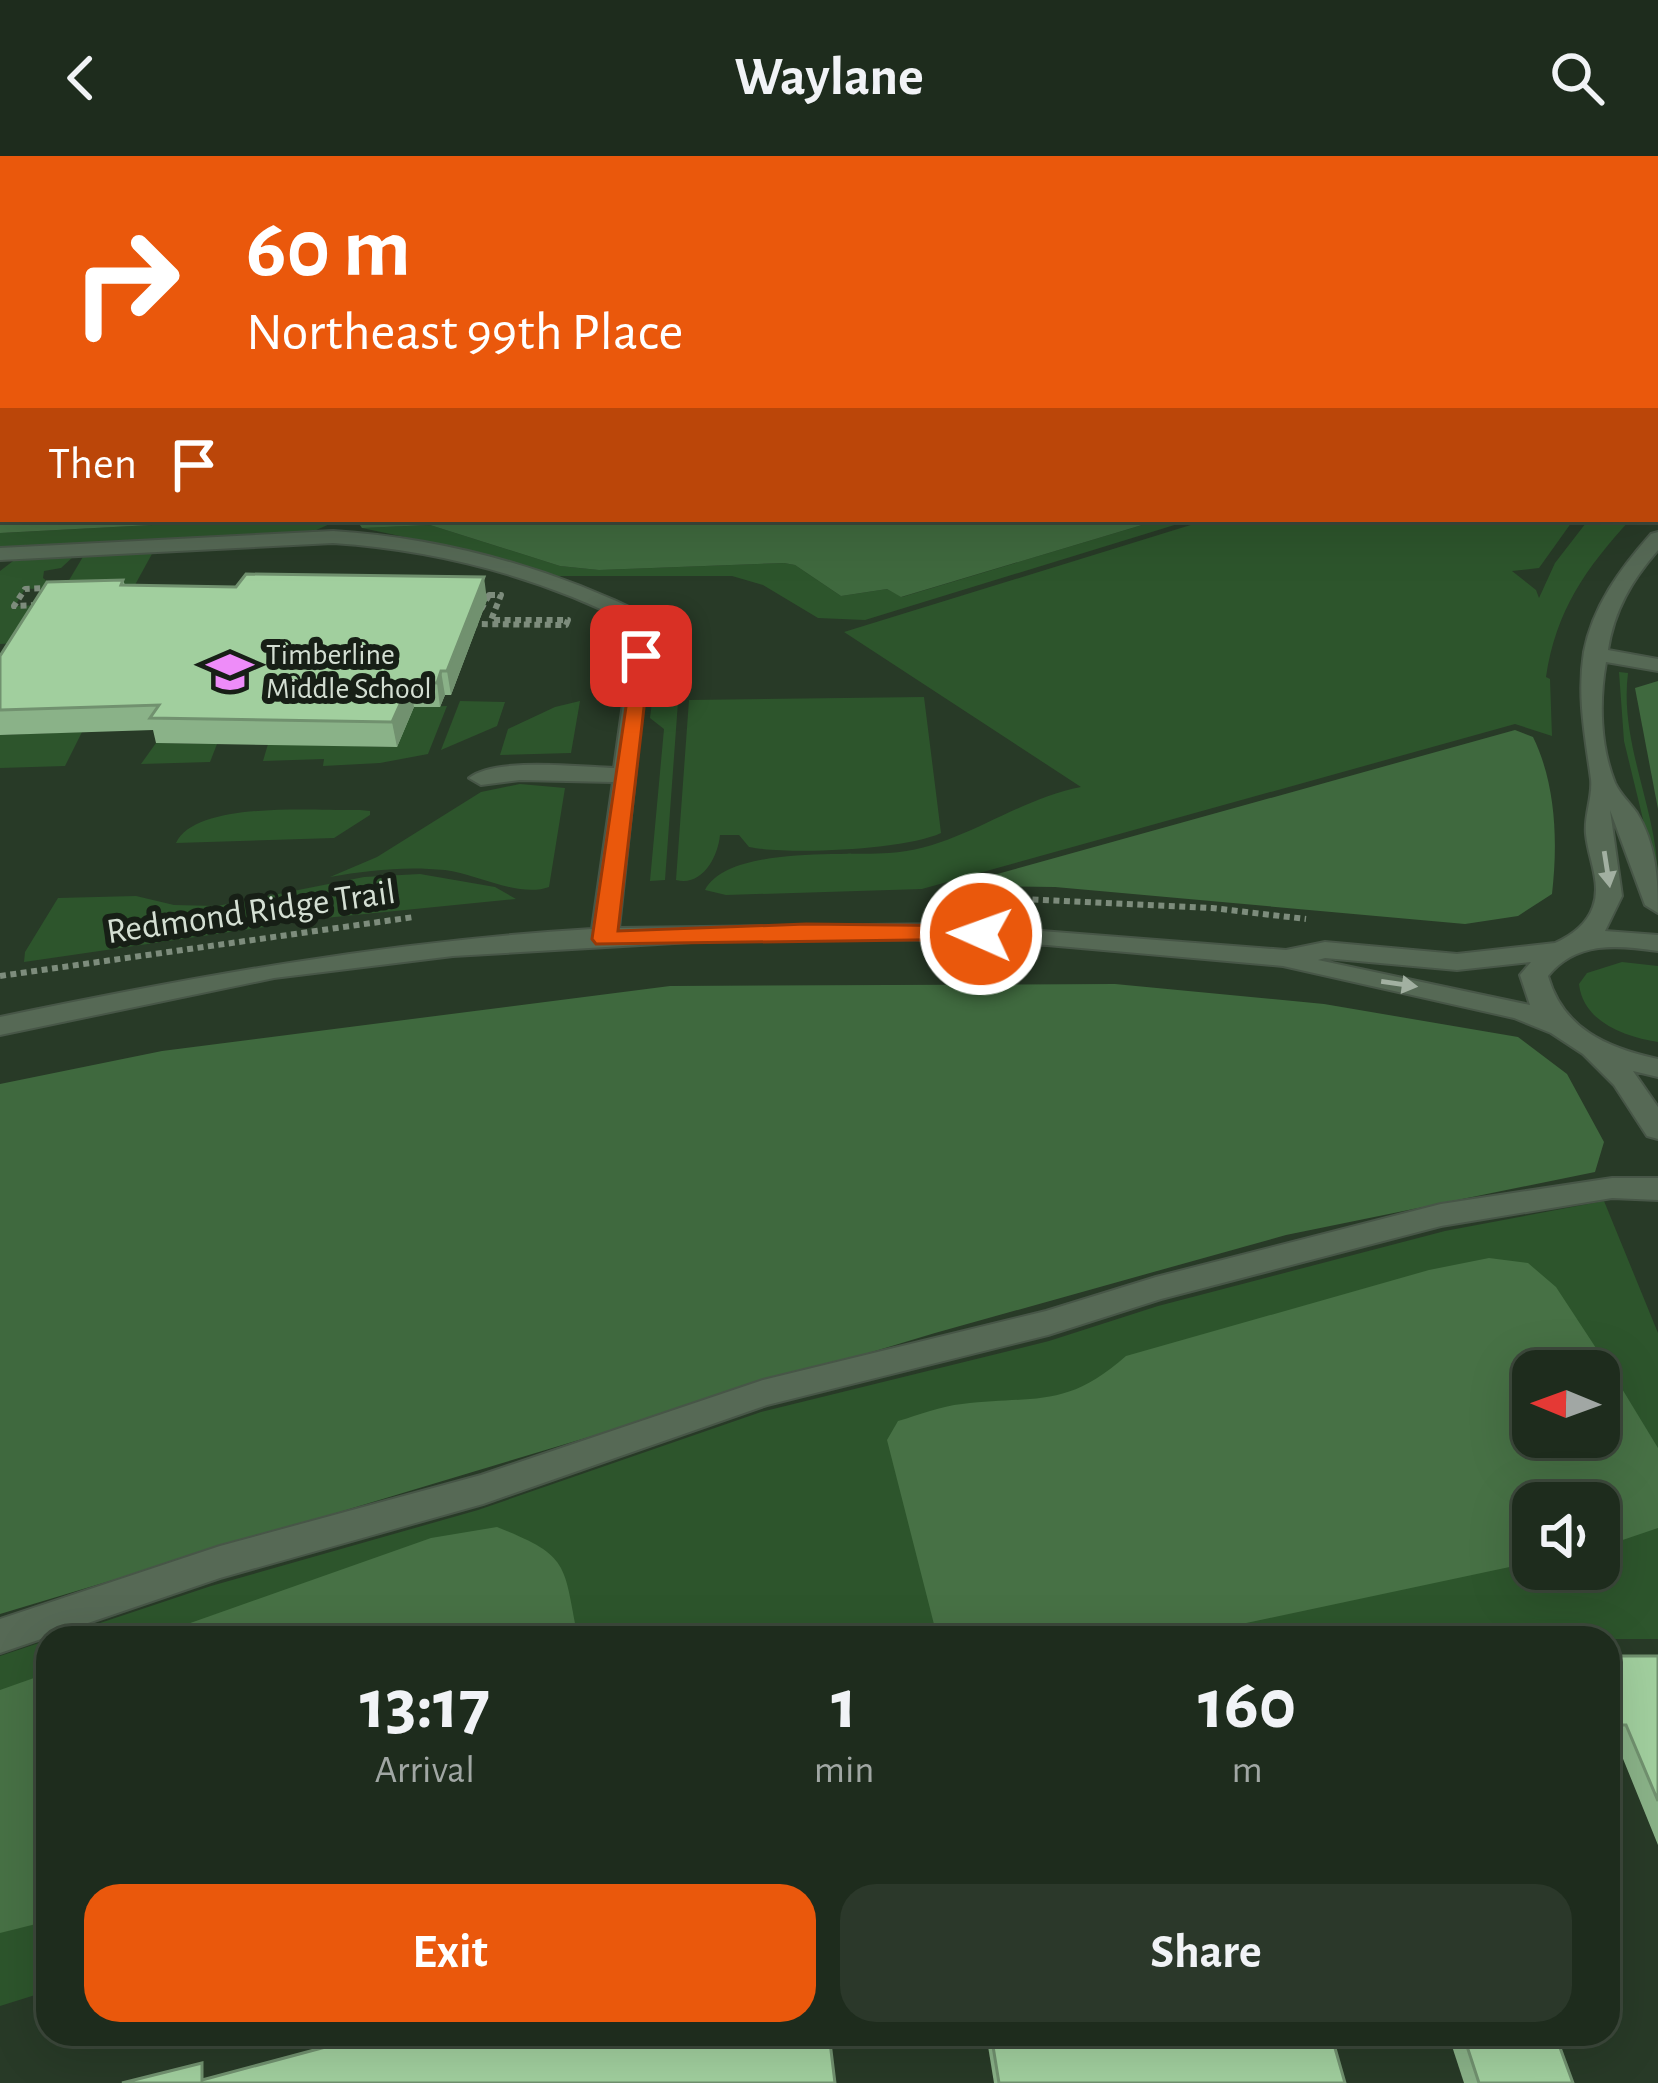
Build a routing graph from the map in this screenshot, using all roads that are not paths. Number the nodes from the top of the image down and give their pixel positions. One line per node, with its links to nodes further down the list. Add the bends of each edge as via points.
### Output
1 (1658, 538): 3 (street, via 1617,589)
2 (0, 554): 5 (street, via 384,540 596,596 645,622)
3 (1594, 654): 4 (street); 7 (street, via 1592,731)
4 (1658, 665)
5 (626, 775): 6 (street); 9 (street)
6 (481, 778)
7 (1604, 785): 8 (street, via 1628,818); 11 (street, one-way to 11, via 1597,815 1611,895 1595,929)
8 (1658, 905)
9 (604, 939): 12 (street, via 907,931); 13 (street, via 304,968)
10 (1658, 943): 11 (street, via 1627,938)
11 (1566, 946): 12 (street, via 1457,962 1325,950); 14 (street, via 1534,975 1538,1000)
12 (1286, 958): 14 (street, one-way to 14, via 1326,974 1492,1000)
13 (0, 1026)
14 (1556, 1026): 15 (street)
15 (1588, 1047): 16 (street); 17 (street, via 1624,1079)
16 (1658, 1068)
17 (1658, 1129)
18 (1658, 1190): 19 (street, via 1612,1188 1441,1215 763,1393 483,1489 220,1562)
19 (0, 1636)

